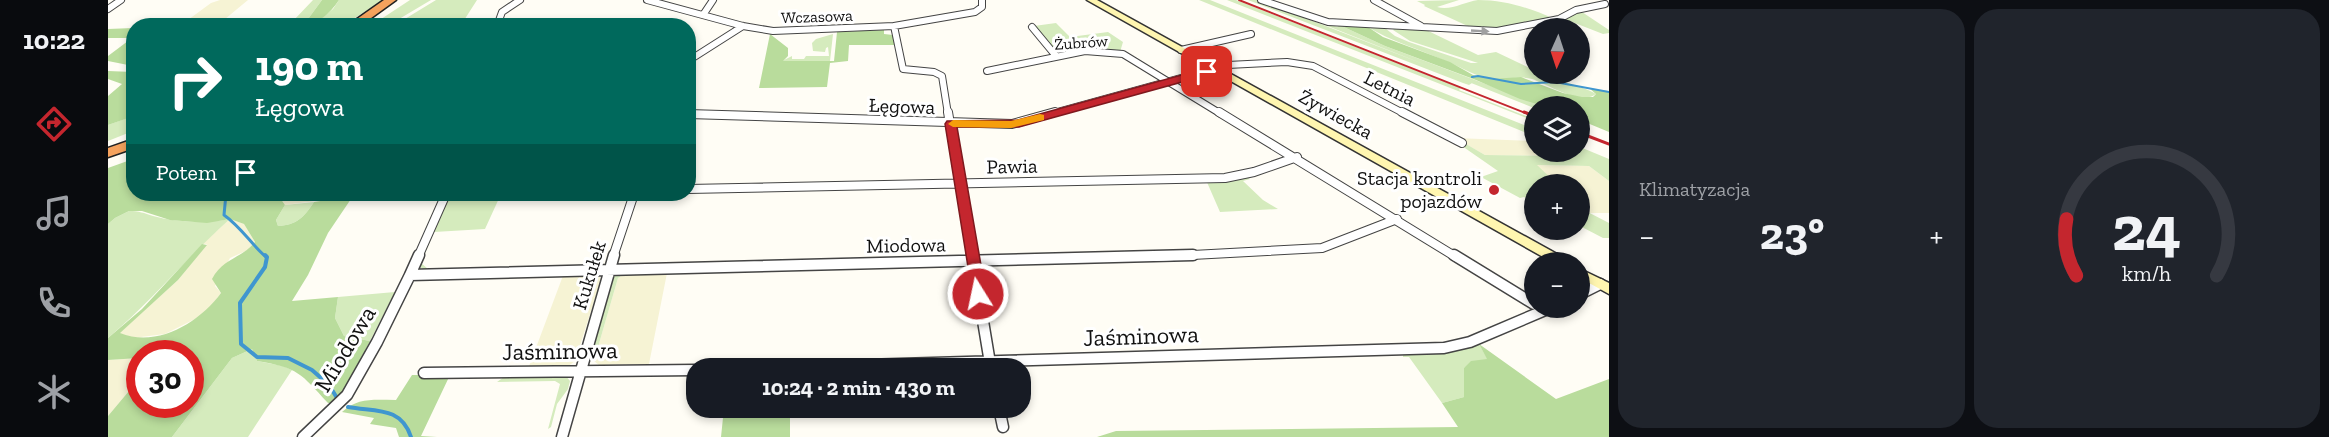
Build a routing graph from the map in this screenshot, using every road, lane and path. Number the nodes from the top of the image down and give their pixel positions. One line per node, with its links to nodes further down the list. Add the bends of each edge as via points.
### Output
1 (121, 0): 13 (street)
2 (391, 0): 15 (highway)
3 (402, 0): 16 (highway)
4 (520, 0): 17 (street, via 502,12)
5 (647, 0): 14 (street, Wczasowa)
6 (713, 0): 14 (street)
7 (982, 0): 19 (street, Wczasowa, via 982,7 975,12)
8 (1091, 0): 23 (main road, Żywiecka)
9 (1261, 0): 21 (street, via 1322,21)
10 (1374, 0): 21 (street)
11 (1591, 0): 12 (street)
12 (1607, 5): 21 (street, one-way to 12, via 1506,30 1559,18 1576,9)
13 (108, 9)
14 (703, 15): 18 (street, Wczasowa)
15 (364, 18)
16 (376, 18)
17 (500, 18)
18 (743, 26): 19 (street, Wczasowa, via 786,31); 25 (street)
19 (894, 26): 31 (street, via 903,69 941,74)
20 (1032, 27): 24 (street)
21 (1422, 27)
22 (1251, 34): 23 (street)
23 (1181, 50): 27 (main road, Żywiecka)
24 (1056, 56): 28 (street, Żubrów); 29 (street, Żubrów, via 1090,51 1119,53)
25 (696, 57)
26 (1304, 63): 27 (street, Łęgowa, via 1251,63); 33 (street, Letnia)
27 (1215, 69): 29 (street, Łęgowa); 43 (main road, Żywiecka)
28 (987, 71)
29 (1171, 81): 31 (street, Łęgowa, via 1019,123); 37 (street, Żubrów)
30 (696, 114): 31 (street, Łęgowa)
31 (951, 124): 38 (street)
32 (126, 138): 34 (highway)
33 (1462, 143)
34 (108, 145)
35 (126, 146): 36 (highway)
36 (108, 153)
37 (1297, 158): 38 (street, Pawia, via 1225,178); 42 (street, Żubrów)
38 (960, 184): 39 (street, Pawia); 44 (street)
39 (696, 189)
40 (443, 201): 46 (street, Miodowa)
41 (632, 201): 45 (street, Kukułek)
42 (1397, 219): 44 (street, Miodowa, via 1310,250); 49 (street, Żubrów)
43 (1543, 252)
44 (973, 261): 45 (street, Miodowa); 51 (street)
45 (609, 269): 46 (street, Miodowa); 54 (street, Kukułek)
46 (410, 275): 58 (street, Miodowa, via 347,395)
47 (1590, 279): 48 (main road)
48 (1604, 287)
49 (1524, 297)
50 (1524, 318): 52 (street, Jaśminowa, via 1470,342 1444,348)
51 (990, 358)
52 (1031, 363)
53 (686, 370): 54 (street, Jaśminowa)
54 (579, 372): 55 (street, Jaśminowa); 59 (street, Kukułek)
55 (424, 373)
56 (1002, 418): 57 (street)
57 (1004, 427)
58 (303, 437)
59 (562, 437)

